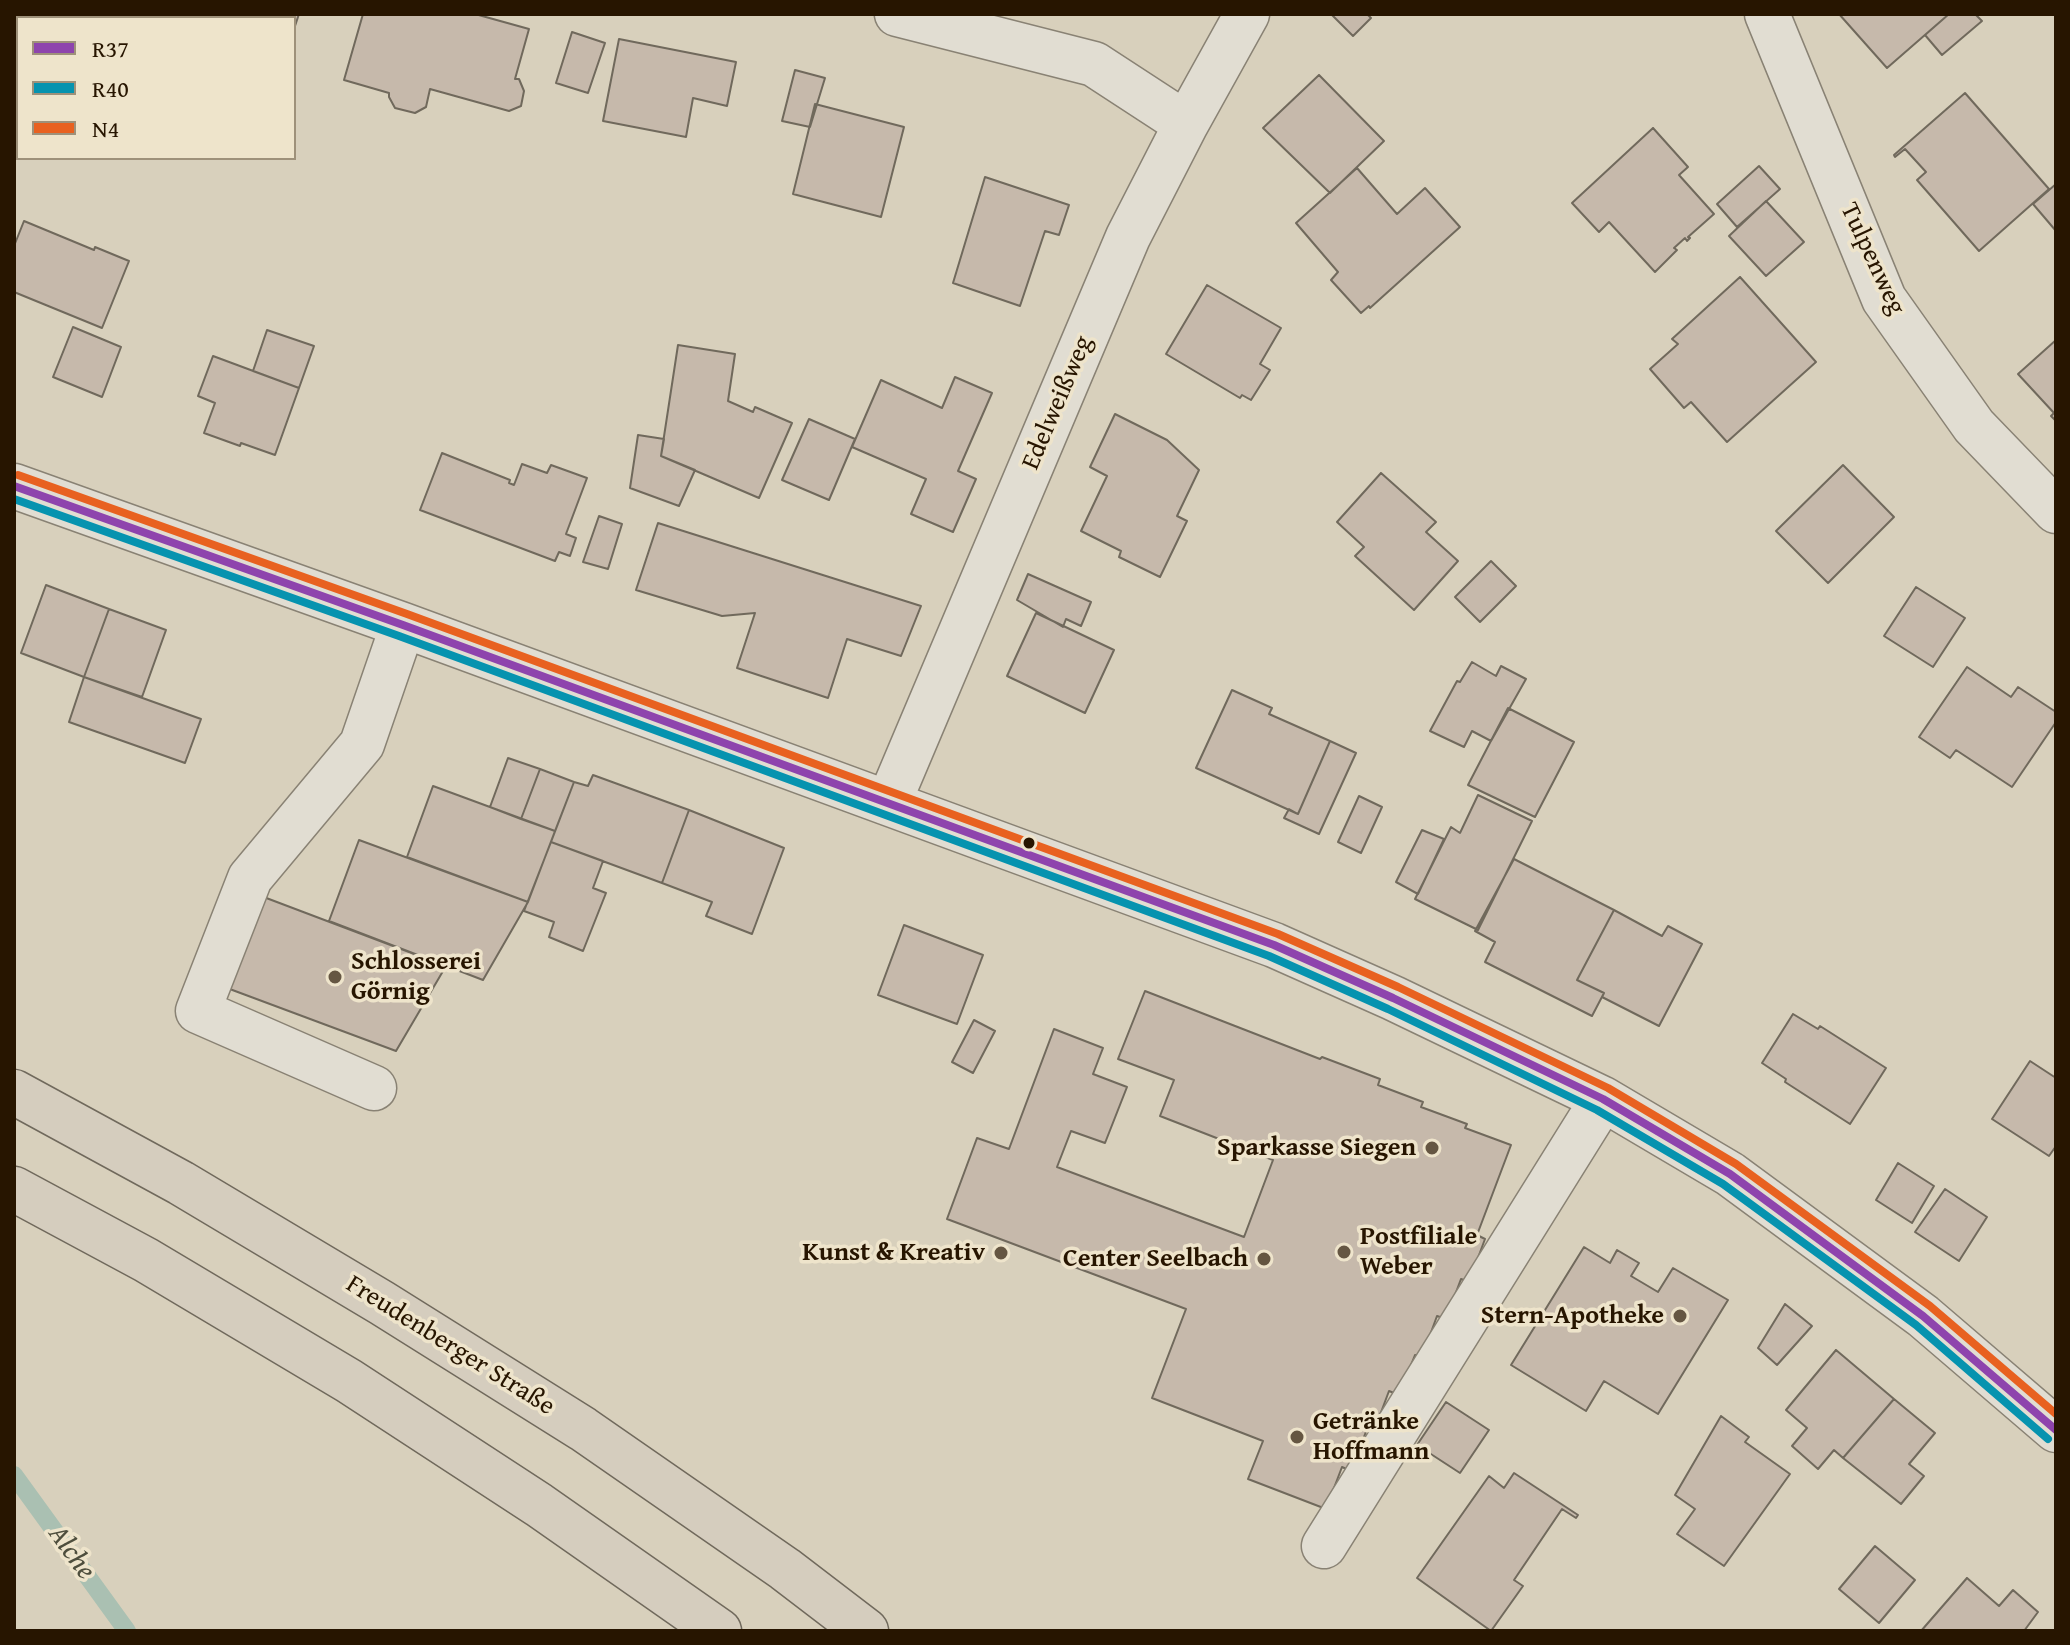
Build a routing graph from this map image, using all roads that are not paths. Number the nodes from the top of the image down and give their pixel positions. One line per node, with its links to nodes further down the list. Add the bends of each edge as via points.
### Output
1 (897, 14): 4 (street, via 1094,64)
2 (1247, 14): 4 (street, Edelweißweg)
3 (1767, 14): 6 (street, Tulpenweg, via 1884,299 1974,426)
4 (1186, 124): 8 (street, Edelweißweg, via 1128,237)
5 (14, 486): 7 (street)
6 (2056, 511)
7 (403, 625): 8 (street); 9 (street, via 362,744 250,878 198,1011)
8 (889, 802): 11 (street, via 1274,945)
9 (374, 1088)
10 (14, 1092): 16 (main road, Freudenberger Straße, via 181,1183 583,1429)
11 (1603, 1099): 13 (street, via 1730,1174 1923,1316); 14 (street)
12 (14, 1189): 15 (main road, via 146,1260 349,1381)
13 (2056, 1430)
14 (1324, 1546)
15 (719, 1631)
16 (866, 1631)

